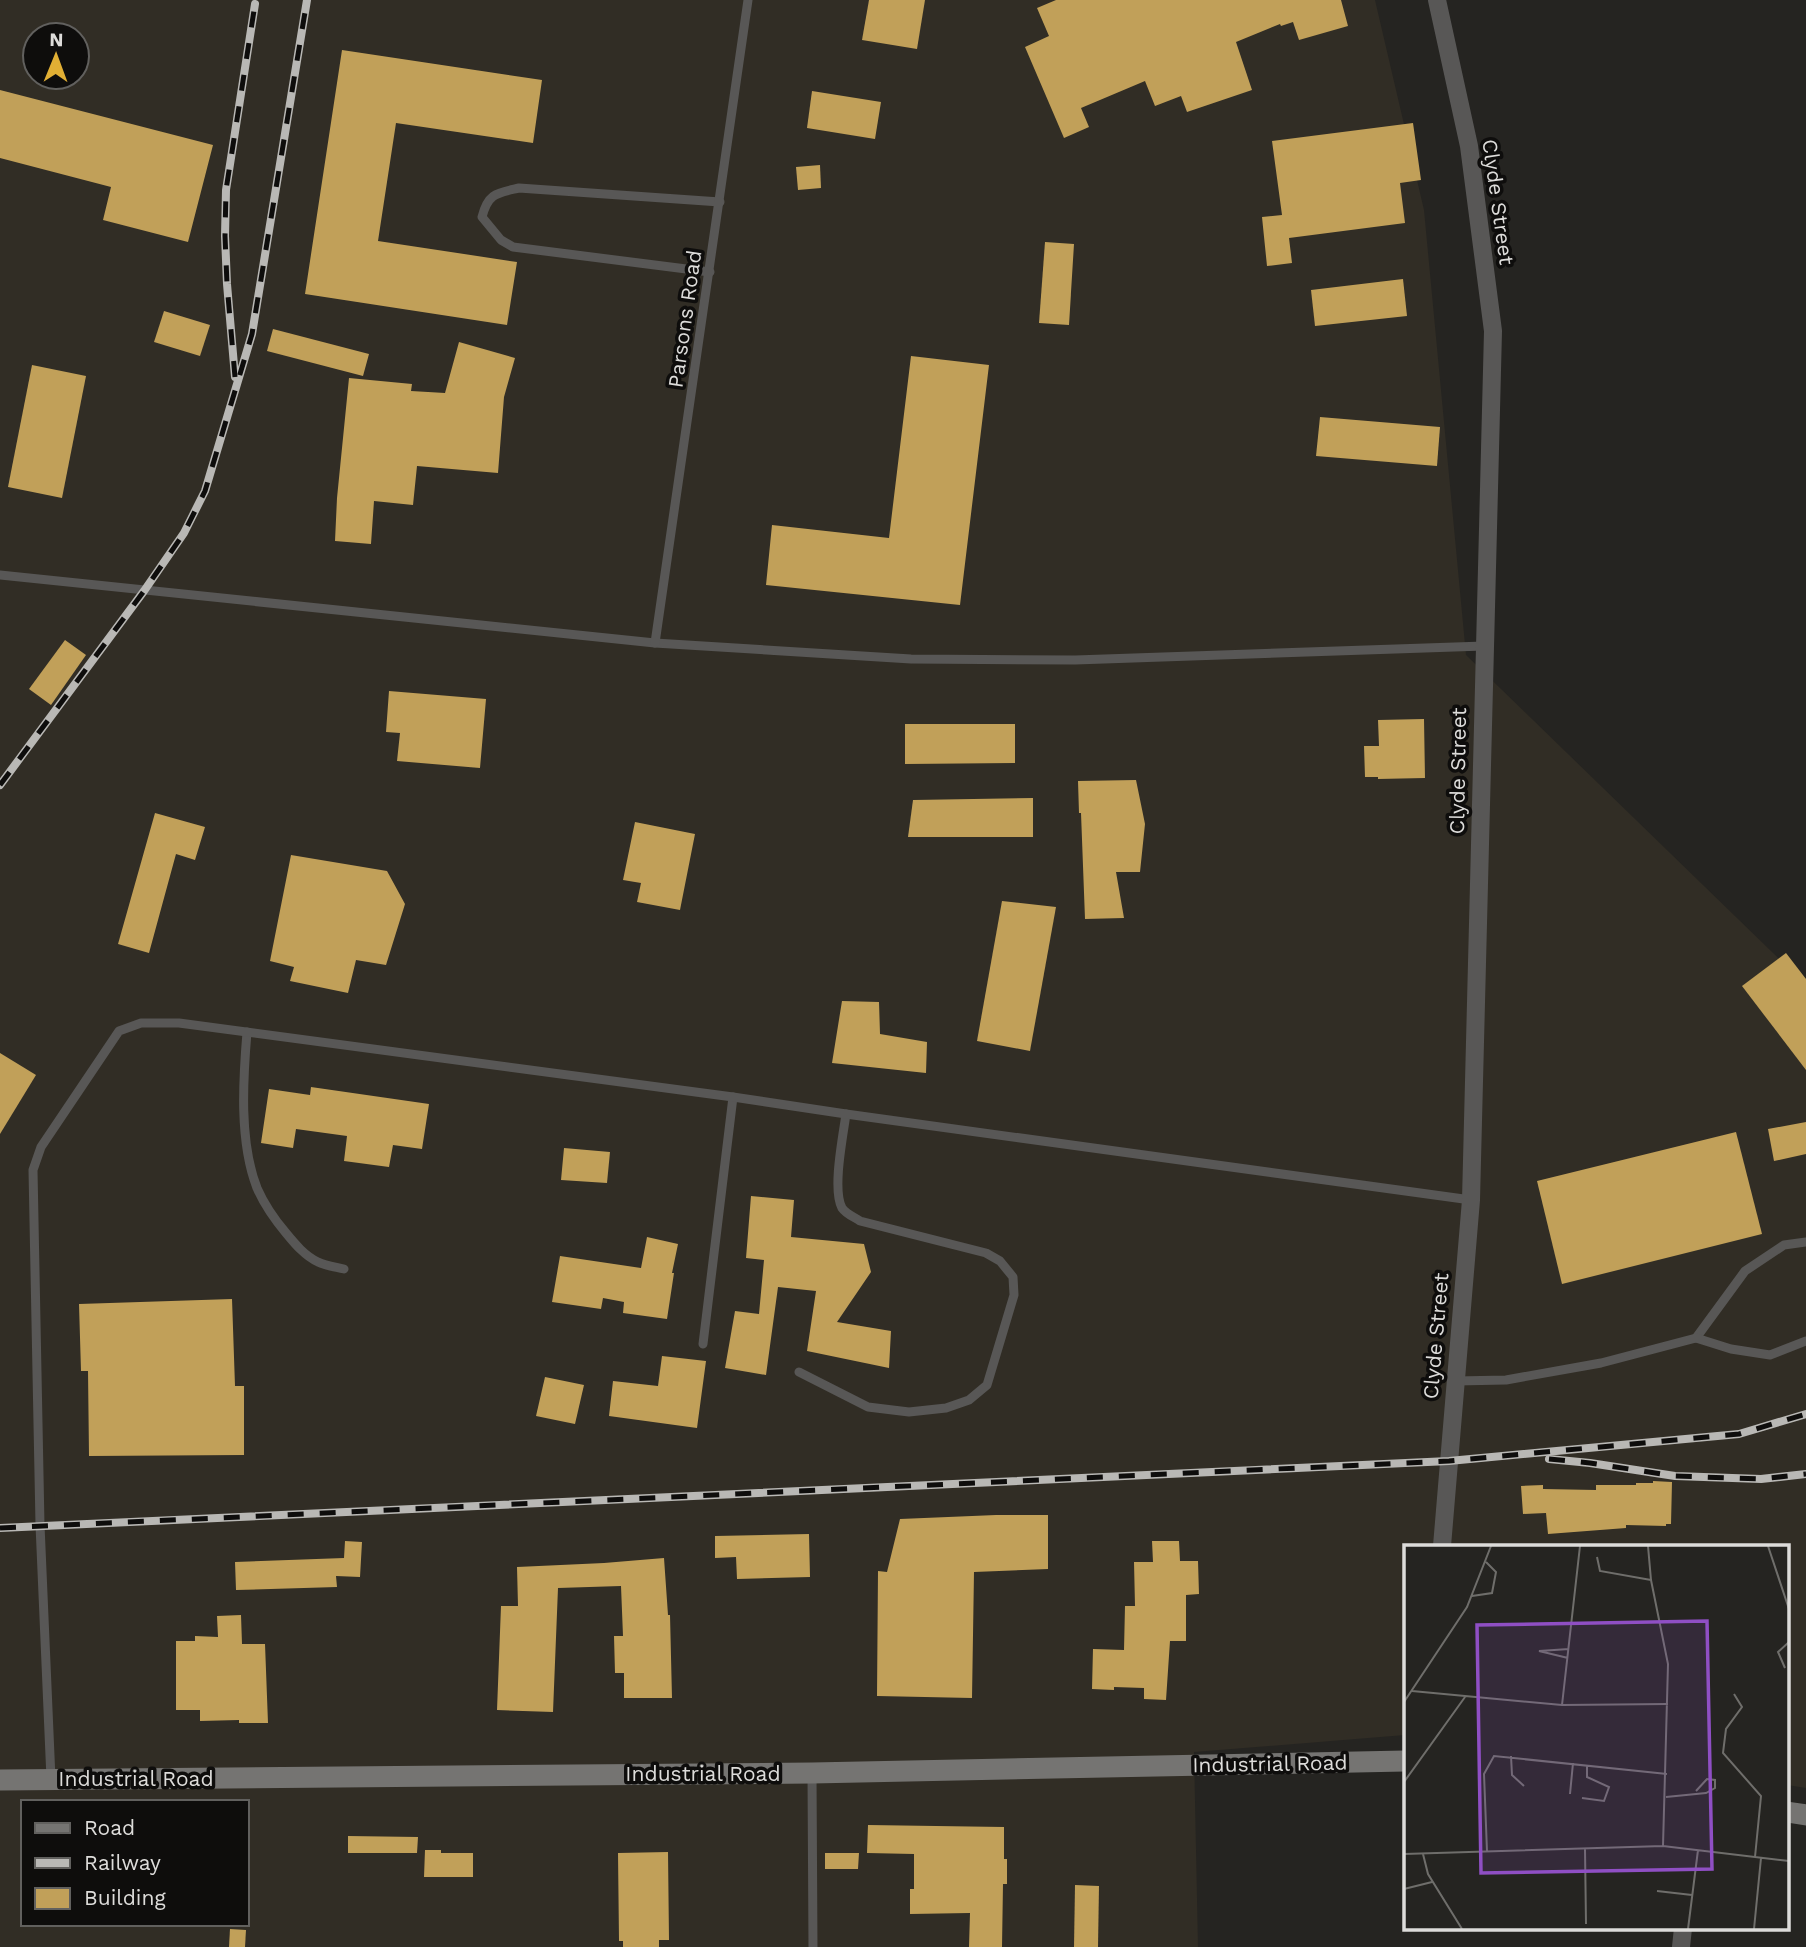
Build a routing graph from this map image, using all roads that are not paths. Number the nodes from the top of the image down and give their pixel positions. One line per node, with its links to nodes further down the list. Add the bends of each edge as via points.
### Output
1 (748, 0): 3 (lane, Parsons Road)
2 (1437, 0): 7 (street, Clyde Street, via 1469,146 1493,331)
3 (720, 202): 4 (lane, Parsons Road); 4 (lane, via 519,188 497,193 485,203 482,217 513,247)
4 (709, 272): 6 (lane, Parsons Road)
5 (0, 575): 6 (lane)
6 (655, 643): 7 (lane, via 952,660)
7 (1484, 646): 11 (street, Clyde Street)
8 (247, 1032): 9 (lane); 13 (lane, via 244,1114 257,1187 298,1247 317,1262); 22 (lane, via 179,1023 141,1023 119,1031 41,1147 33,1170)
9 (733, 1097): 10 (lane); 16 (lane)
10 (846, 1114): 11 (lane); 17 (lane, via 838,1198 844,1211 860,1221 986,1253 1013,1277 1014,1294 987,1385 969,1400 909,1412 868,1407)
11 (1471, 1199): 18 (street, Clyde Street)
12 (1806, 1242): 14 (lane, via 1784,1245 1745,1271)
13 (344, 1269)
14 (1696, 1338): 15 (lane, via 1770,1354); 18 (lane, via 1588,1366 1506,1380)
15 (1806, 1341)
16 (703, 1344)
17 (799, 1372)
18 (1456, 1381): 19 (street, Clyde Street)
19 (1443, 1545)
20 (1404, 1761): 21 (street, Industrial Road)
21 (812, 1773): 22 (street, Industrial Road); 26 (lane)
22 (51, 1779): 23 (street, Industrial Road)
23 (0, 1780)
24 (1788, 1812): 25 (street)
25 (1806, 1815)
26 (813, 1947)

